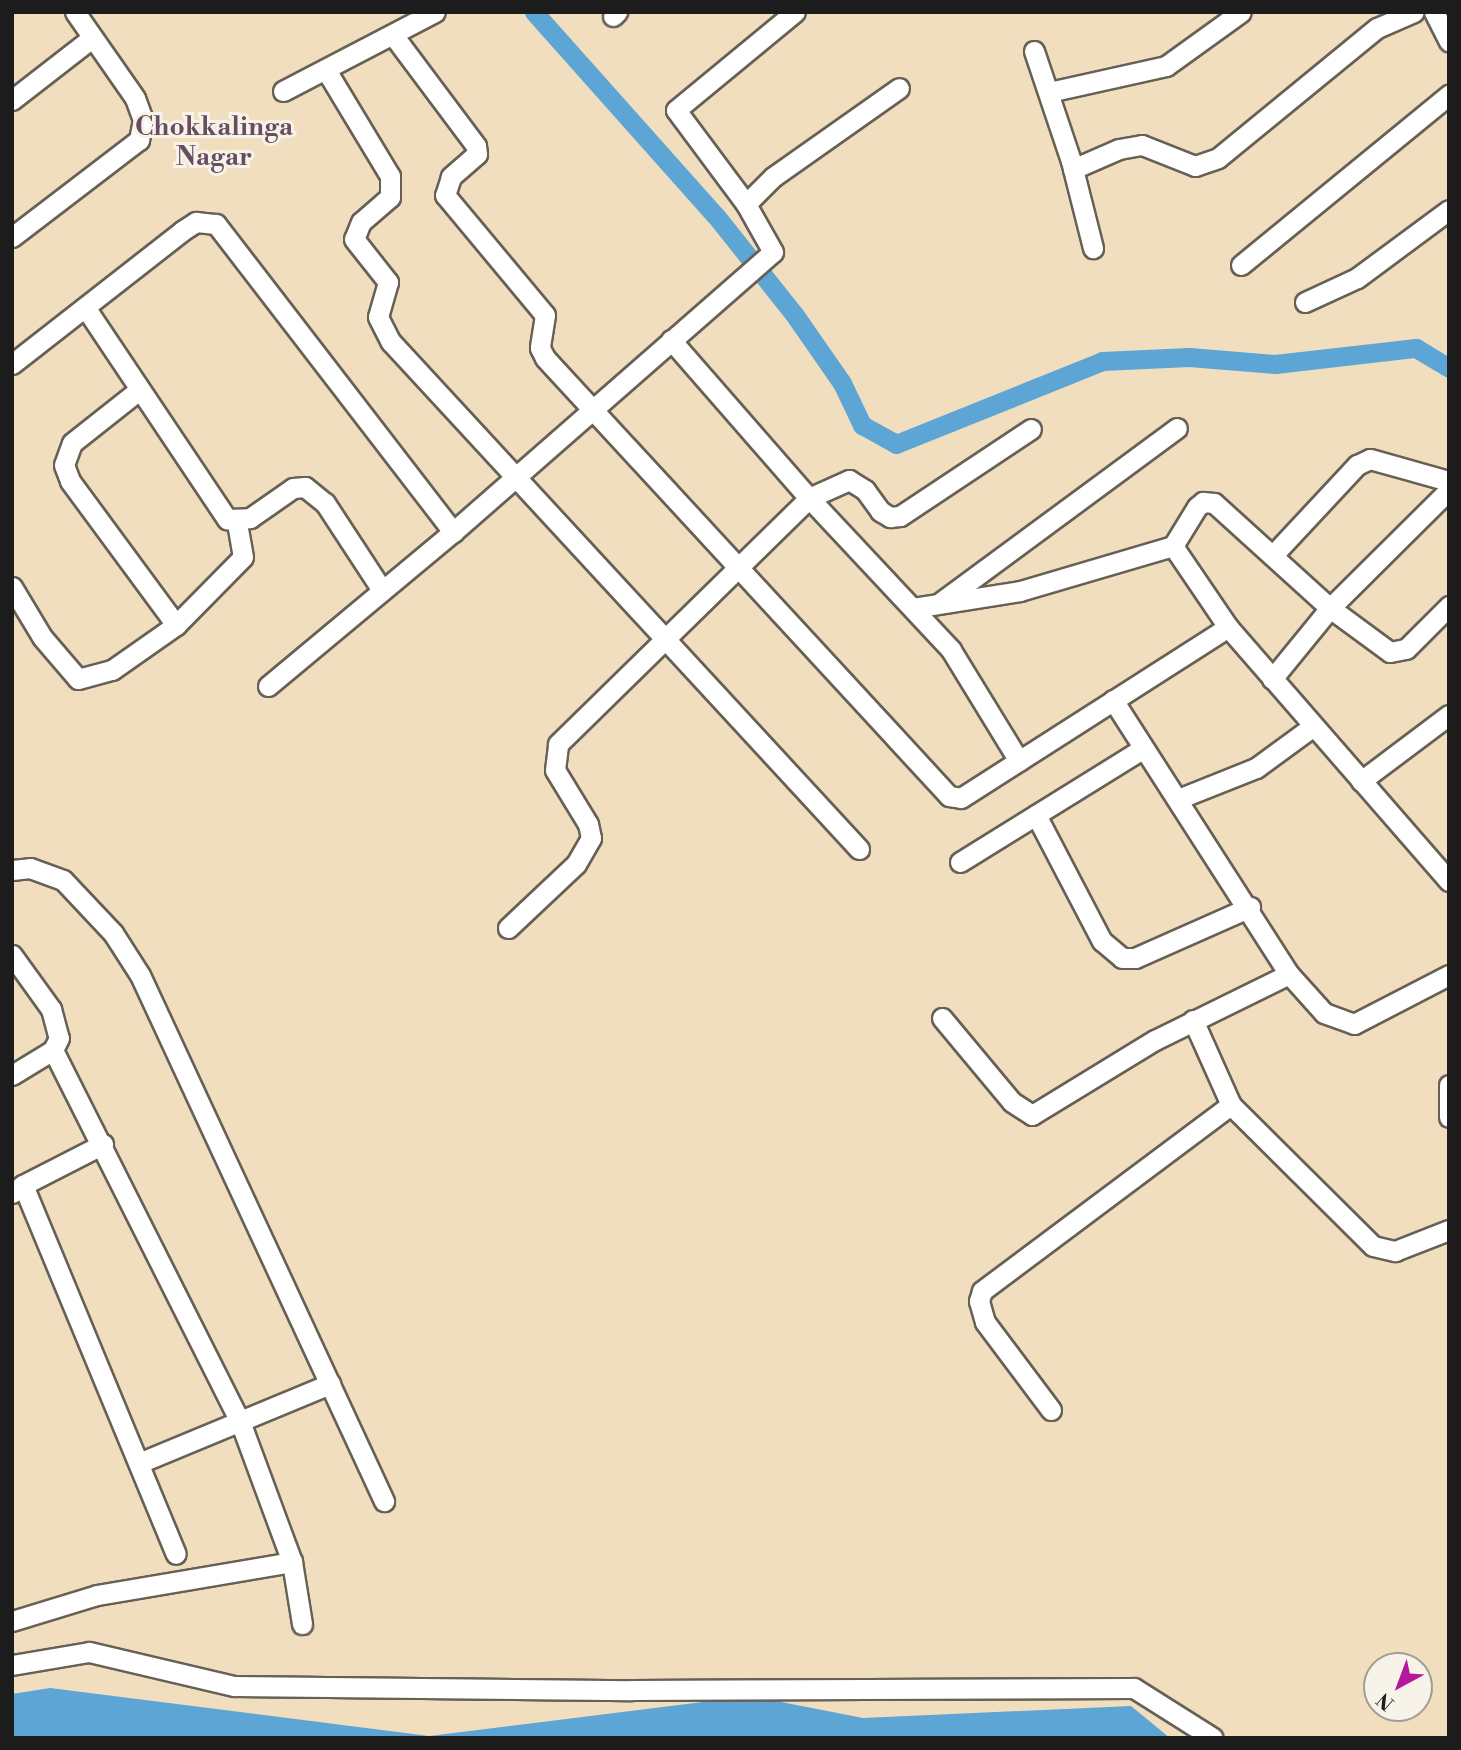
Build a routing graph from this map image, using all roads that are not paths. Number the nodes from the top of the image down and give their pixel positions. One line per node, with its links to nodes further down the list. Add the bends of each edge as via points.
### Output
1 (75, 12): 8 (street)
2 (435, 12): 7 (street)
3 (794, 12): 18 (street, via 676,110)
4 (1241, 12): 14 (street, via 1166,66)
5 (1414, 12): 17 (street, via 1377,28 1218,158 1195,166 1142,145 1119,149)
6 (1434, 12): 9 (street)
7 (393, 35): 11 (street); 28 (street, via 476,146 477,154 451,177 445,195 540,307 545,315 540,348 545,358)
8 (92, 38): 16 (street); 20 (street, via 135,98 143,120 139,140)
9 (1449, 41)
10 (1034, 51): 14 (street)
11 (326, 69): 13 (street); 31 (street, via 390,176 390,197 361,222 354,239 388,282 378,308 382,327)
12 (899, 88): 18 (street, via 773,177)
13 (283, 91)
14 (1049, 92): 17 (street)
15 (1449, 96): 22 (street)
16 (12, 100)
17 (1073, 169): 21 (street)
18 (746, 204): 25 (street, via 772,252)
19 (1449, 209): 23 (street, via 1357,278)
20 (12, 237)
21 (1093, 248)
22 (1241, 265)
23 (1305, 302)
24 (87, 310): 26 (street); 27 (street); 36 (street, via 189,226 216,224)
25 (671, 340): 28 (street); 34 (street)
26 (12, 364)
27 (139, 390): 35 (street, via 214,506); 46 (street, via 72,443 64,465 70,481)
28 (593, 410): 31 (street); 39 (street)
29 (1177, 428): 42 (street)
30 (1031, 429): 34 (street, via 900,516 880,511 865,490 849,480)
31 (515, 476): 36 (street); 48 (street)
32 (1449, 481): 38 (street, via 1370,459 1357,465)
33 (1449, 490): 45 (street)
34 (809, 498): 39 (street); 44 (street)
35 (237, 522): 41 (street, via 293,488 305,486 325,503); 46 (street, via 243,557)
36 (453, 532): 41 (street)
37 (1173, 546): 38 (street, via 1203,502 1224,509); 42 (street, via 1020,591); 47 (street)
38 (1274, 554): 45 (street)
39 (740, 566): 48 (street); 55 (street, via 949,796 961,798)
40 (12, 587): 46 (street, via 43,637 78,679 112,670)
41 (382, 590): 50 (street)
42 (939, 604): 44 (street)
43 (1449, 606): 45 (street, via 1398,652 1382,649)
44 (913, 608): 55 (street, via 967,672)
45 (1330, 608): 49 (street)
46 (176, 625)
47 (1228, 627): 49 (street); 51 (street)
48 (664, 638): 59 (street); 64 (street, via 558,744 555,770 588,824 591,838 576,864)
49 (1272, 679): 53 (street)
50 (268, 686)
51 (1113, 700): 54 (street); 55 (street)
52 (1449, 715): 56 (street)
53 (1312, 727): 56 (street); 57 (street, via 1256,768)
54 (1144, 748): 57 (street); 58 (street)
55 (1019, 761)
56 (1361, 781): 62 (street)
57 (1178, 799): 63 (street)
58 (1036, 815): 60 (street); 63 (street, via 1102,941 1122,958 1135,958)
59 (859, 849)
60 (960, 862)
61 (12, 870): 78 (street, via 30,868 63,880 113,933 140,975)
62 (1449, 881)
63 (1250, 907): 66 (street)
64 (508, 928)
65 (12, 955): 70 (street, via 59,1025)
66 (1289, 974): 67 (street, via 1324,1013 1354,1024); 69 (street)
67 (1449, 975)
68 (942, 1018): 69 (street, via 1012,1102 1032,1115)
69 (1193, 1020): 73 (street)
70 (53, 1049): 71 (street); 75 (street)
71 (12, 1075)
72 (1449, 1085): 74 (street)
73 (1231, 1105): 77 (street, via 1373,1246 1395,1251); 79 (street, via 982,1291 979,1301 985,1322)
74 (1449, 1116)
75 (103, 1144): 76 (street); 80 (street)
76 (18, 1189): 81 (street)
77 (1449, 1230)
78 (330, 1384): 80 (street); 82 (street)
79 (1051, 1410)
80 (241, 1424): 81 (street); 84 (street)
81 (139, 1463): 83 (street)
82 (384, 1501)
83 (176, 1553)
84 (292, 1562): 85 (street, via 97,1595); 86 (street)
85 (12, 1621)
86 (302, 1624)
87 (12, 1665): 88 (street, via 89,1652 234,1686 1134,1688)
88 (1213, 1738)

